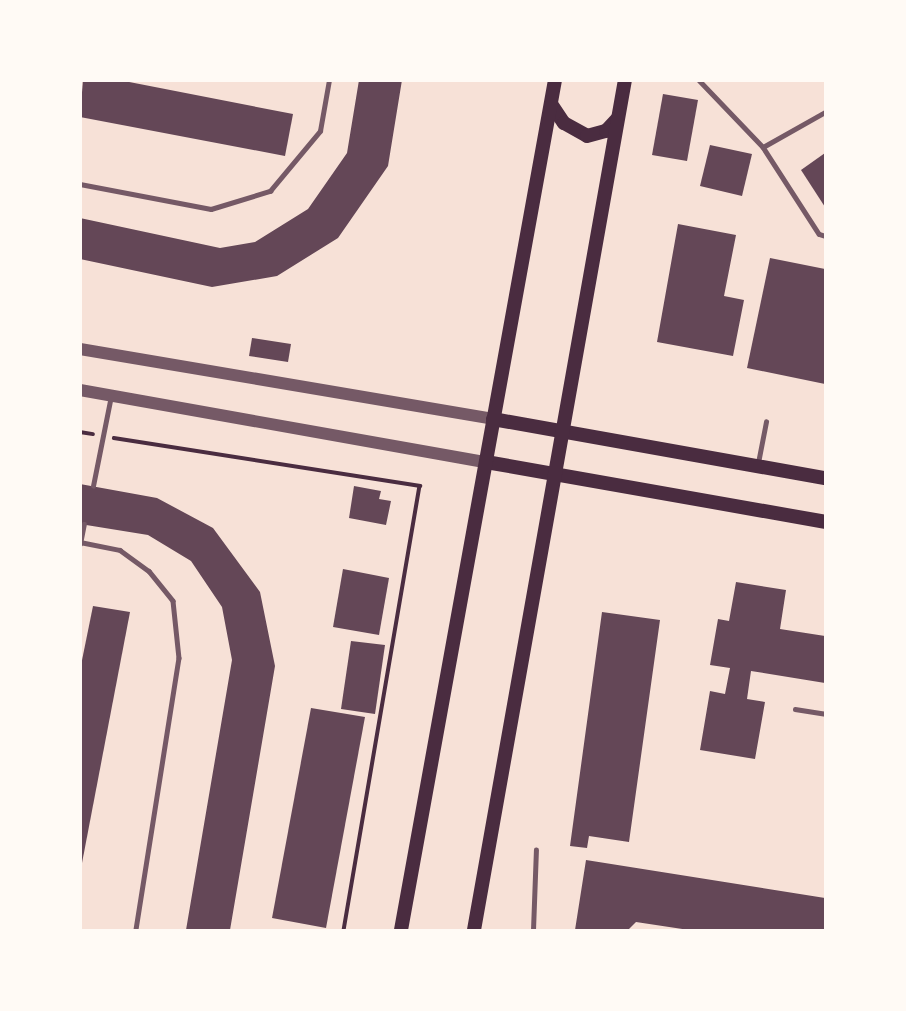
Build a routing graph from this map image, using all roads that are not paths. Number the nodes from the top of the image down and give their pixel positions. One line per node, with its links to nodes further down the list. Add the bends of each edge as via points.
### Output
1 (329, 80): 9 (lane, via 320,131 270,191 211,209)
2 (555, 80): 5 (main road)
3 (625, 80): 7 (main road)
4 (699, 80): 8 (lane)
5 (551, 104): 7 (main road, via 564,123 587,136 606,131); 16 (main road)
6 (825, 112): 8 (lane)
7 (617, 119): 18 (main road)
8 (763, 147): 11 (lane)
9 (80, 184)
10 (825, 229): 11 (lane)
11 (819, 234): 12 (lane)
12 (825, 236)
13 (80, 349): 16 (street)
14 (80, 390): 15 (street)
15 (111, 395): 19 (street); 23 (lane)
16 (494, 419): 18 (main road); 19 (main road)
17 (766, 422): 20 (lane)
18 (561, 432): 20 (main road); 21 (main road)
19 (486, 462): 21 (main road); 31 (main road)
20 (757, 467): 22 (main road)
21 (554, 474): 24 (main road); 32 (main road)
22 (825, 478)
23 (93, 486)
24 (825, 522)
25 (84, 524): 26 (lane)
26 (81, 543): 30 (lane, via 120,550 149,570 173,601 178,658)
27 (795, 709): 28 (lane)
28 (825, 714)
29 (537, 850): 33 (lane)
30 (136, 930)
31 (401, 930)
32 (474, 930)
33 (533, 930)

